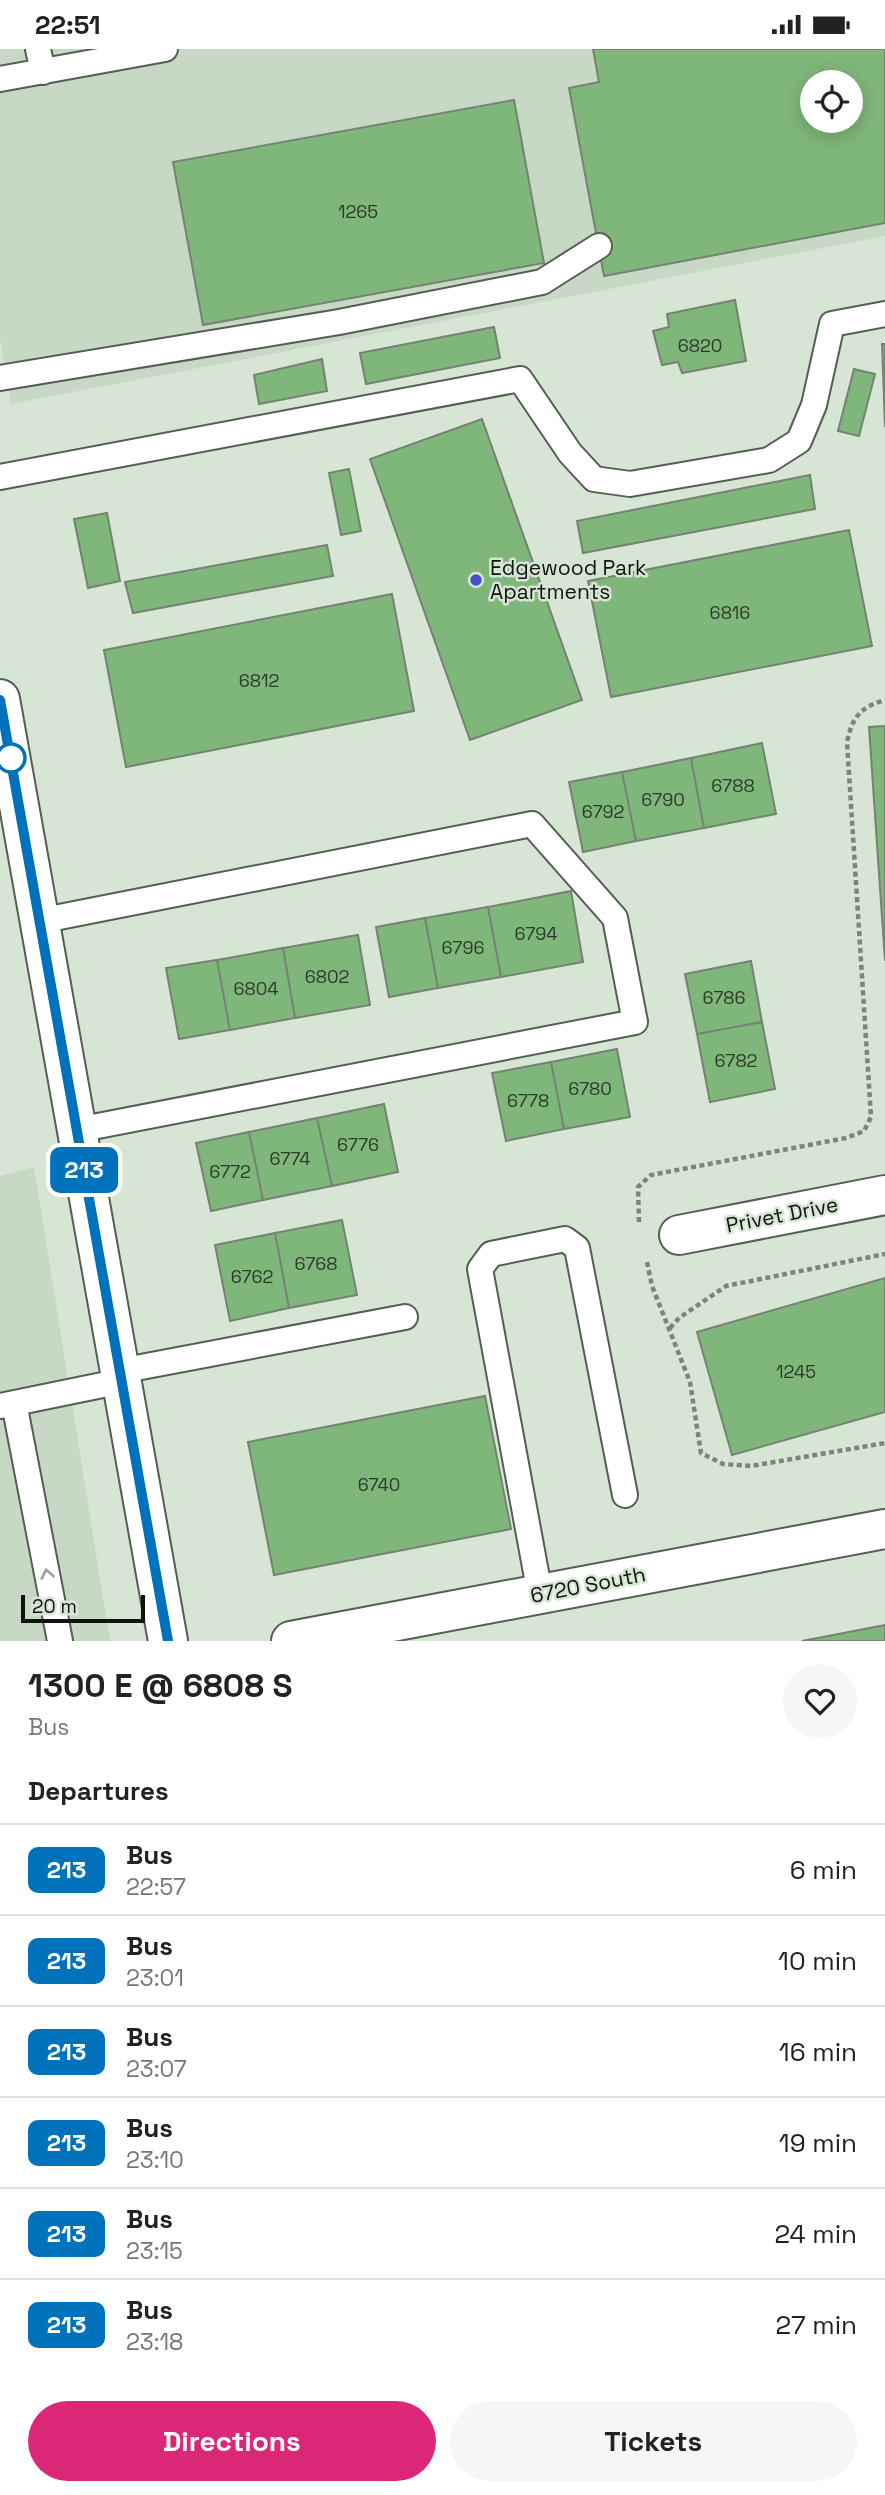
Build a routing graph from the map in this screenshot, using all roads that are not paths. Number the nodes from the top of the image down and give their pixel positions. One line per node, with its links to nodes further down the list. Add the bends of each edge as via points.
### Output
1 (165, 49): 2 (lane)
2 (40, 60): 3 (lane)
3 (0, 79)
4 (599, 246): 6 (lane, via 542,282 339,322)
5 (885, 314): 7 (lane, via 832,324 814,405 799,441 769,460 630,484 594,479 570,453 520,379)
6 (0, 377)
7 (0, 477)
8 (0, 699): 9 (main road)
9 (6, 764): 10 (main road)
10 (39, 921): 11 (main road); 11 (lane, via 531,824 615,918 635,1023)
11 (77, 1130): 15 (main road)
12 (885, 1195): 13 (main road, Privet Drive)
13 (660, 1234)
14 (405, 1317): 15 (lane)
15 (121, 1376): 16 (lane); 21 (main road)
16 (7, 1405): 20 (lane, one-way to 16)
17 (625, 1495): 19 (lane, via 576,1248 565,1239 491,1254 480,1269)
18 (885, 1529): 19 (main road, 6720 South)
19 (540, 1594): 22 (main road, 6720 South)
20 (60, 1641)
21 (168, 1641)
22 (291, 1641)

